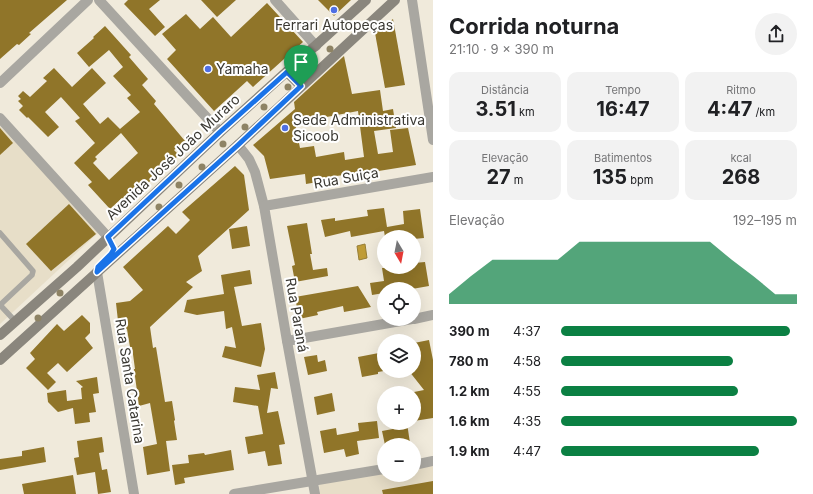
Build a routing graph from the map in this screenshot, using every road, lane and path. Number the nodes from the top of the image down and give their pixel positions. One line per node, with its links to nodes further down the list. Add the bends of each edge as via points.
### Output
1 (88, 0): 9 (street)
2 (99, 0): 12 (street)
3 (275, 0): 7 (street)
4 (366, 0): 7 (main road, Avenida José João Muraro)
5 (394, 0): 10 (main road)
6 (412, 0): 13 (street)
7 (316, 46): 8 (main road, Avenida José João Muraro)
8 (287, 72): 10 (main road); 12 (main road, Avenida José João Muraro)
9 (0, 83)
10 (301, 86): 14 (main road)
11 (0, 118): 18 (street)
12 (220, 132): 18 (main road, Avenida José João Muraro)
13 (433, 140)
14 (238, 145): 16 (street, Rua Paraná, via 249,158 255,172); 19 (main road)
15 (433, 178): 16 (street, Rua Suiça)
16 (264, 206): 27 (street, Rua Paraná)
17 (0, 233): 21 (lane, via 33,271 32,275)
18 (112, 234): 19 (main road); 20 (main road, via 114,249 98,267); 24 (main road, Avenida José João Muraro)
19 (128, 244): 20 (main road)
20 (97, 272): 28 (main road); 33 (street, Rua Santa Catarina)
21 (0, 305): 24 (lane)
22 (433, 315): 23 (street)
23 (421, 317)
24 (15, 321): 26 (main road, Avenida José João Muraro)
25 (377, 325): 27 (street)
26 (0, 335)
27 (287, 341): 32 (street, Rua Paraná)
28 (0, 360)
29 (433, 462): 30 (street)
30 (421, 464)
31 (377, 471): 32 (street)
32 (313, 481): 34 (street); 35 (street, Rua Paraná)
33 (134, 494)
34 (234, 494)
35 (315, 494)

